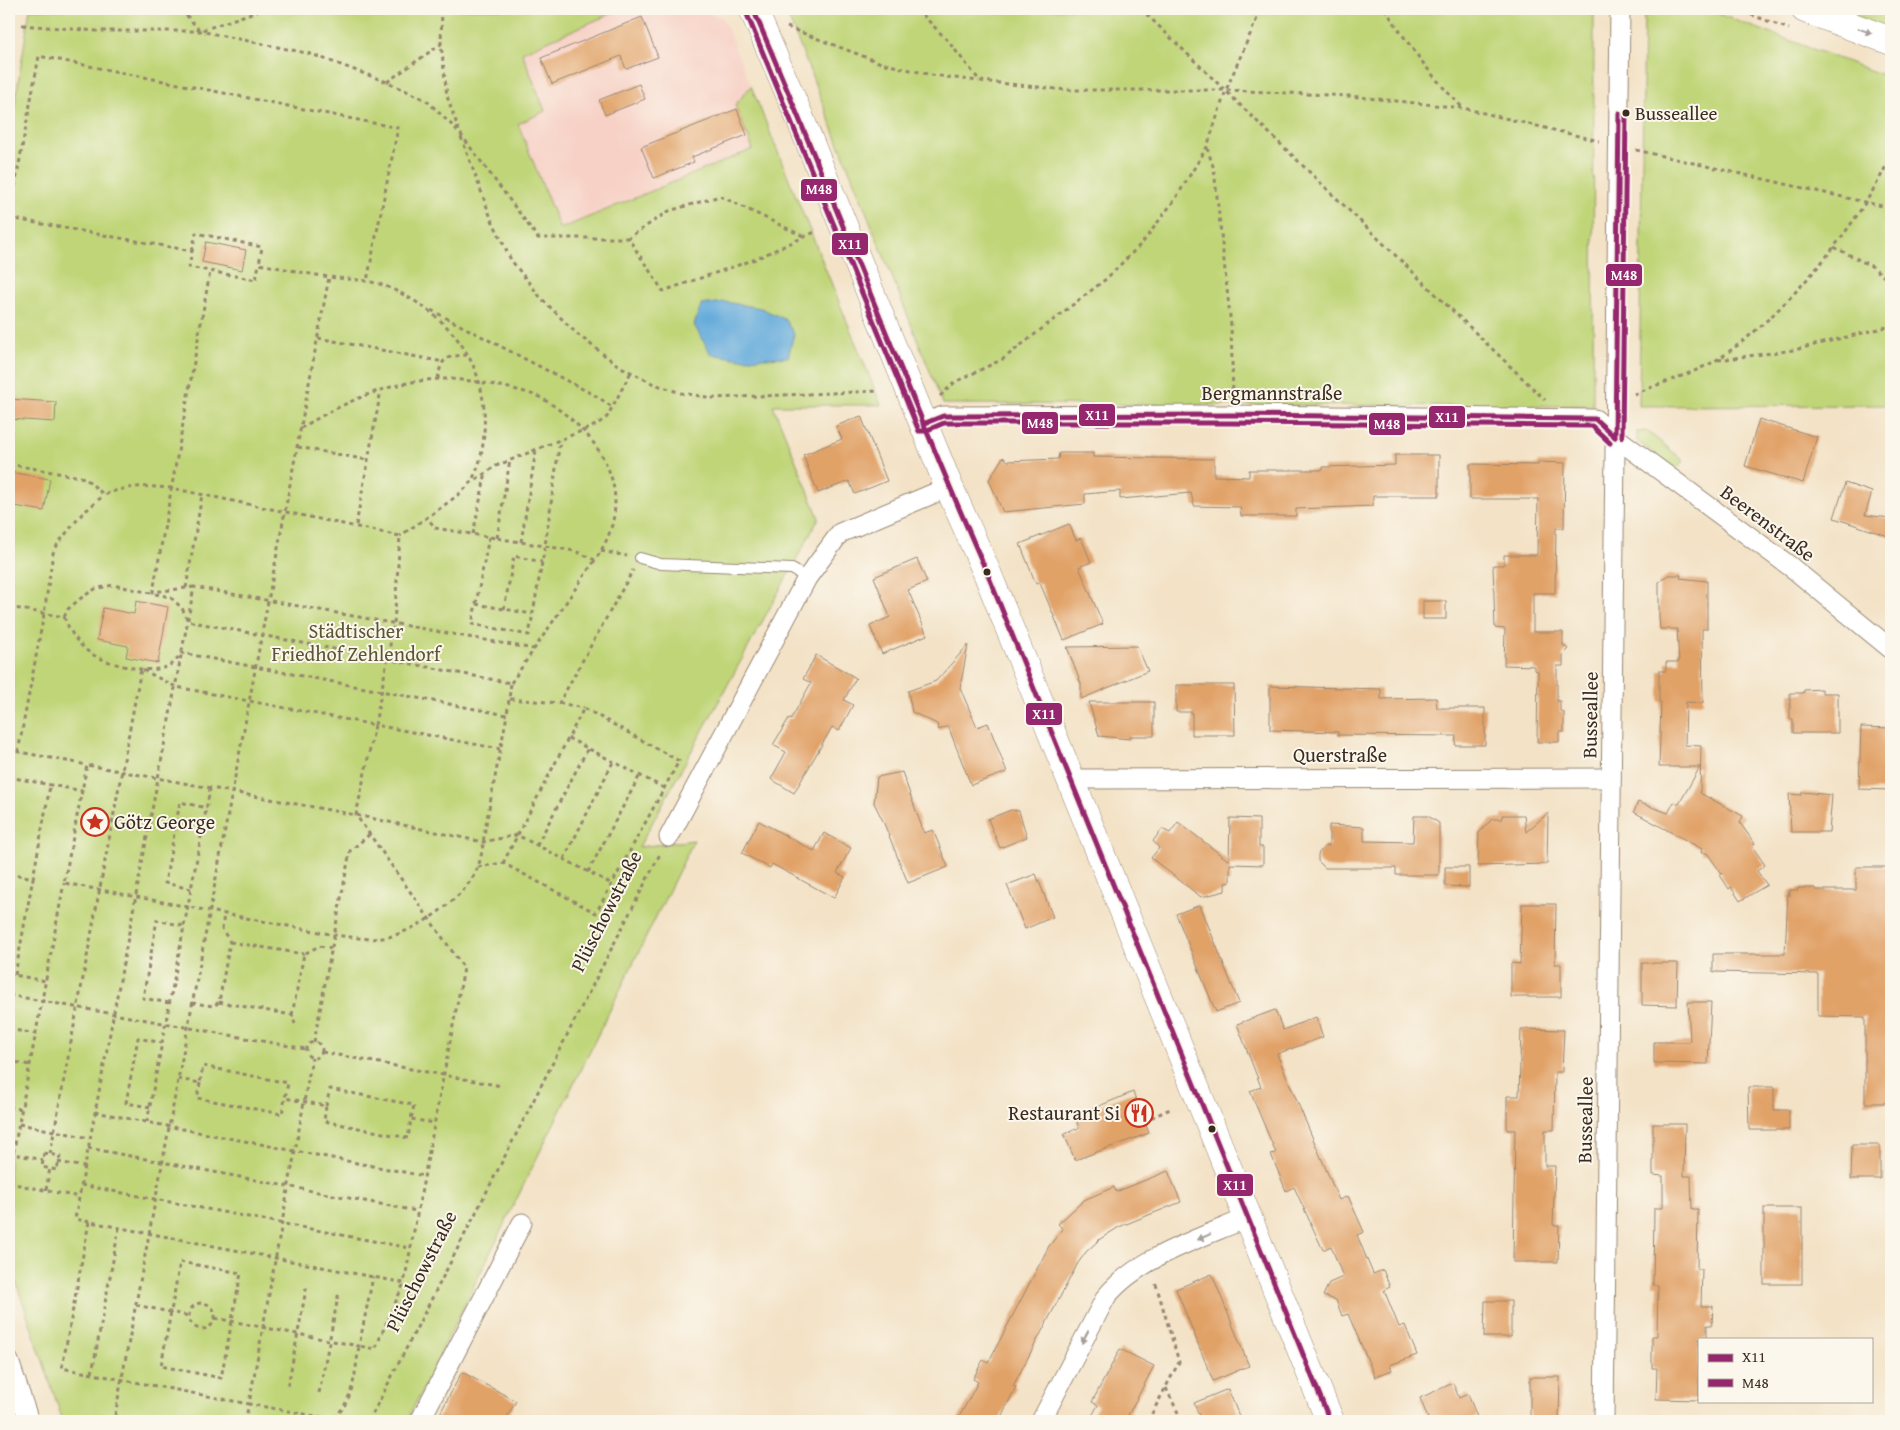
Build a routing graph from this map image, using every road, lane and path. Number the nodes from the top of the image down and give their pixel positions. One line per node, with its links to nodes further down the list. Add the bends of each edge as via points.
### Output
1 (181, 9): 13 (path)
2 (263, 9): 13 (path)
3 (442, 9): 15 (path)
4 (753, 9): 54 (street)
5 (917, 9): 16 (path)
6 (1141, 9): 18 (path)
7 (1261, 9): 18 (path)
8 (1385, 9): 19 (path, via 1414,54)
9 (1620, 9): 57 (street, Busseallee)
10 (1805, 9): 14 (street, one-way to 14)
11 (22, 25): 13 (path, via 97,31)
12 (787, 27): 16 (path, via 881,63 932,75)
13 (200, 31): 17 (path, via 311,54)
14 (1891, 41)
15 (441, 44): 17 (path); 20 (path, via 447,96)
16 (980, 81): 18 (path, via 1066,90)
17 (387, 82): 20 (path, via 426,100)
18 (1226, 90): 19 (path, via 1349,96); 22 (path); 52 (path)
19 (1463, 108): 21 (path)
20 (459, 132): 30 (path, via 538,238); 44 (path, via 491,218 511,260 541,298 577,334)
21 (1599, 141)
22 (1207, 147): 50 (path, via 1176,198 1143,242 1106,279 1003,359 955,382); 51 (path, via 1214,169 1231,326)
23 (1636, 150): 25 (path)
24 (1891, 155): 25 (path)
25 (1864, 202): 26 (path); 31 (path)
26 (1891, 208)
27 (9, 218): 32 (path); 36 (path, via 39,56 398,128)
28 (815, 232): 29 (path)
29 (803, 236): 30 (path, via 720,196 669,211); 30 (path, via 753,260 663,291)
30 (628, 238)
31 (1834, 247): 37 (path, via 1872,267); 42 (path, via 1766,322)
32 (192, 251): 33 (path, via 196,233 262,247); 34 (path, via 189,267)
33 (259, 264): 34 (path, via 256,280); 35 (path)
34 (210, 272): 67 (path)
35 (329, 277): 36 (path); 40 (path)
36 (366, 281): 38 (path, via 388,287)
37 (1891, 283)
38 (424, 306): 41 (path, via 441,320); 53 (path)
39 (1891, 326): 42 (path, via 1794,350)
40 (318, 338): 43 (path); 55 (path)
41 (467, 355): 43 (path, via 450,356); 46 (path, via 478,371)
42 (1717, 360): 49 (path)
43 (444, 362): 45 (path)
44 (631, 372): 48 (path, via 681,393 713,398); 53 (path)
45 (438, 379): 46 (path, via 463,379); 47 (path)
46 (481, 384): 56 (path, via 542,398); 65 (path, via 485,417 483,448 478,468)
47 (382, 389): 55 (path, via 333,408); 61 (path)
48 (879, 391)
49 (1634, 394)
50 (935, 400)
51 (1233, 400)
52 (1546, 400)
53 (612, 407): 56 (path, via 607,417)
54 (923, 424): 57 (street, Bergmannstraße, via 943,416 1595,419); 66 (street)
55 (301, 428): 59 (path)
56 (585, 432): 58 (path); 79 (path, via 603,456 614,484 614,518)
57 (1615, 437): 97 (street, Beerenstraße, via 1791,567); 122 (street, Busseallee)
58 (560, 440): 60 (path); 78 (path)
59 (297, 446): 61 (path); 70 (path)
60 (536, 450): 62 (path); 77 (path)
61 (368, 460): 72 (path)
62 (510, 460): 64 (path); 76 (path)
63 (9, 464): 68 (path, via 85,478)
64 (486, 472): 65 (path); 73 (path)
65 (469, 484): 71 (path)
66 (948, 487): 83 (street, via 840,533); 124 (street, via 988,575)
67 (170, 488): 68 (path, via 142,485); 69 (path); 86 (path)
68 (104, 495): 91 (path, via 72,525 53,553)
69 (202, 495): 70 (path); 85 (path)
70 (285, 512): 72 (path); 87 (path)
71 (427, 517): 73 (path, via 435,528); 74 (path)
72 (356, 525): 74 (path)
73 (474, 534): 75 (path)
74 (400, 536): 95 (path)
75 (489, 537): 76 (path); 88 (path)
76 (497, 538): 77 (path)
77 (521, 542): 78 (path)
78 (545, 546): 81 (path, via 575,551); 82 (path)
79 (601, 551): 80 (path); 81 (path)
80 (640, 558): 83 (lane, via 661,564 792,569); 108 (path)
81 (595, 560): 98 (path)
82 (542, 562): 90 (path, via 514,556); 92 (path)
83 (807, 578): 134 (street)
84 (194, 587): 85 (path); 87 (path); 94 (path)
85 (186, 588): 86 (path)
86 (153, 592): 93 (path, via 113,585 95,589 68,609); 94 (path, via 170,597 182,608)
87 (268, 600): 95 (path); 96 (path)
88 (476, 604): 90 (path); 92 (path, via 472,624 529,635)
89 (9, 608): 91 (path)
90 (504, 609): 92 (path)
91 (44, 614): 93 (path); 116 (path)
92 (532, 614)
93 (64, 617): 102 (path, via 71,633 85,650 102,660)
94 (188, 621): 96 (path); 99 (path)
95 (394, 624): 98 (path); 100 (path)
96 (262, 635): 100 (path); 101 (path)
97 (1891, 648)
98 (534, 649): 103 (path)
99 (182, 653): 101 (path); 102 (path, via 169,666 156,670); 104 (path)
100 (387, 659): 103 (path); 105 (path)
101 (256, 667): 105 (path); 107 (path)
102 (141, 669): 104 (path); 119 (path)
103 (511, 683): 106 (path)
104 (176, 687): 107 (path); 123 (path)
105 (381, 691): 110 (path); 111 (path)
106 (510, 699): 108 (path); 110 (path)
107 (250, 701): 111 (path); 129 (path)
108 (559, 703): 109 (path)
109 (584, 708): 112 (path); 126 (path, via 679,761)
110 (507, 715): 114 (path)
111 (375, 725): 114 (path); 131 (path)
112 (568, 738): 113 (path); 133 (path)
113 (588, 748): 117 (path); 136 (path)
114 (500, 749): 135 (path)
115 (9, 750): 116 (path)
116 (18, 752): 118 (path)
117 (614, 762): 120 (path); 137 (path)
118 (87, 765): 119 (path); 128 (path)
119 (122, 772): 123 (path); 146 (path)
120 (640, 775): 126 (path); 140 (path)
121 (9, 778): 125 (path)
122 (1612, 778): 124 (street, Querstraße); 257 (street, Busseallee)
123 (158, 779): 127 (path); 147 (path)
124 (1070, 779): 218 (street)
125 (50, 786): 128 (path); 142 (path)
126 (664, 788): 144 (path)
127 (210, 789): 129 (path); 130 (path)
128 (82, 791): 143 (path)
129 (232, 793): 131 (path); 149 (path)
130 (207, 808): 145 (path); 145 (path, via 180,802 164,883)
131 (356, 815): 132 (path); 135 (path)
132 (370, 834): 151 (path); 153 (path, via 350,851)
133 (518, 835): 135 (path); 136 (path); 138 (path)
134 (669, 836): 251 (path, Plüschowstraße)
135 (483, 842): 139 (path)
136 (537, 845): 137 (path)
137 (564, 859): 140 (path)
138 (503, 863): 139 (path); 144 (path, via 596,913)
139 (478, 867): 151 (path, via 470,883)
140 (588, 872): 144 (path)
141 (9, 873): 142 (path)
142 (33, 878): 158 (path)
143 (64, 884): 146 (path); 159 (path)
144 (612, 884)
145 (191, 888): 148 (path)
146 (100, 890): 147 (path); 165 (path)
147 (136, 897): 148 (path); 166 (path)
148 (188, 907): 149 (path); 152 (path)
149 (210, 911): 150 (path); 164 (path)
150 (224, 914): 153 (path); 154 (path, via 222,929)
151 (429, 917): 153 (path, via 409,931 387,938); 180 (path, via 464,968)
152 (184, 926): 163 (path); 163 (path, via 158,920 144,988 143,998)
153 (335, 936): 155 (path)
154 (230, 942): 156 (path); 162 (path)
155 (332, 948): 156 (path, via 319,946); 173 (path)
156 (304, 954): 167 (path)
157 (9, 974): 158 (path)
158 (14, 975): 159 (path)
159 (46, 981): 161 (path)
160 (9, 995): 161 (path)
161 (42, 1001): 165 (path); 172 (path)
162 (219, 1002): 164 (path, via 214,1006); 167 (path)
163 (170, 1003): 168 (path)
164 (192, 1003): 170 (path)
165 (78, 1007): 166 (path); 198 (path)
166 (114, 1014): 168 (path); 191 (path)
167 (292, 1015): 169 (path)
168 (166, 1023): 170 (path); 174 (path)
169 (295, 1024)
170 (188, 1027): 175 (path); 181 (path)
171 (9, 1029): 172 (path)
172 (36, 1034): 179 (path)
173 (314, 1042): 175 (path); 176 (path, via 319,1044)
174 (162, 1043): 188 (path); 188 (path, via 138,1038 126,1103)
175 (306, 1048): 177 (path)
176 (322, 1052): 177 (path); 180 (path)
177 (312, 1058): 185 (path)
178 (9, 1061): 179 (path)
179 (30, 1065): 189 (path)
180 (443, 1075): 183 (path); 195 (path)
181 (178, 1079): 182 (path); 197 (path)
182 (200, 1083): 184 (path, via 197,1098 282,1114); 184 (path, via 203,1066 288,1083)
183 (501, 1086)
184 (286, 1098): 185 (path)
185 (306, 1100): 187 (path); 201 (path)
186 (9, 1106): 189 (path)
187 (326, 1106): 192 (path, via 330,1089 414,1105); 192 (path, via 324,1121 408,1138)
188 (150, 1107): 194 (path)
189 (22, 1109): 196 (path)
190 (1170, 1109): 193 (path)
191 (95, 1112): 194 (path); 199 (path)
192 (411, 1119): 195 (path)
193 (1144, 1121)
194 (147, 1122): 197 (path)
195 (434, 1123): 210 (path)
196 (19, 1124): 198 (path); 202 (path)
197 (169, 1126): 201 (path); 206 (path)
198 (54, 1130): 199 (path); 203 (path)
199 (90, 1138): 200 (path)
200 (88, 1148): 206 (path); 207 (path)
201 (295, 1151): 210 (path); 213 (path)
202 (11, 1154): 204 (path); 209 (path)
203 (50, 1154): 204 (path, via 44,1153); 205 (path, via 60,1156)
204 (43, 1160): 208 (path, via 42,1167)
205 (58, 1162): 207 (path); 208 (path, via 57,1170)
206 (162, 1163): 213 (path); 216 (path)
207 (84, 1167): 212 (path)
208 (50, 1168): 214 (path)
209 (9, 1176)
210 (424, 1176): 217 (path)
211 (9, 1183): 214 (path)
212 (81, 1185): 215 (path); 216 (path)
213 (288, 1187): 217 (path); 220 (path)
214 (46, 1190): 215 (path)
215 (79, 1197): 219 (path, via 75,1219)
216 (156, 1199): 220 (path); 223 (path)
217 (417, 1211): 224 (path)
218 (1249, 1217): 253 (street, one-way to 253, via 1148,1262 1117,1283 1106,1297); 256 (street)
219 (89, 1222): 222 (path); 241 (path, via 62,1368)
220 (281, 1223): 224 (path); 225 (path)
221 (522, 1223): 252 (street)
222 (119, 1228): 223 (path); 241 (path)
223 (149, 1234): 225 (path); 231 (path)
224 (410, 1248): 228 (path)
225 (276, 1258): 227 (path); 236 (path)
226 (1152, 1274): 244 (path, via 1179,1362)
227 (373, 1276): 228 (path); 239 (path)
228 (404, 1282): 239 (path, via 374,1349)
229 (308, 1284): 237 (path)
230 (339, 1292): 238 (path)
231 (136, 1305): 232 (path); 242 (path)
232 (171, 1312): 233 (path); 235 (path, via 180,1262 241,1273); 235 (path, via 161,1366 221,1378)
233 (189, 1316): 234 (path, via 199,1329 207,1328); 234 (path, via 195,1305 204,1303 214,1310)
234 (215, 1318): 235 (path)
235 (232, 1322): 236 (path)
236 (263, 1328): 237 (path); 246 (path)
237 (298, 1334): 238 (path); 243 (path)
238 (329, 1340): 239 (path); 245 (path)
239 (359, 1346): 246 (path, via 352,1390 340,1414 332,1420)
240 (9, 1361): 247 (street)
241 (92, 1373): 242 (path)
242 (122, 1379): 246 (path); 248 (path)
243 (288, 1386)
244 (1166, 1388): 254 (path); 255 (path)
245 (319, 1393)
246 (249, 1404): 250 (path)
247 (16, 1406): 249 (street)
248 (115, 1415)
249 (29, 1421)
250 (245, 1421)
251 (369, 1421)
252 (420, 1421)
253 (1041, 1421)
254 (1148, 1421)
255 (1182, 1421)
256 (1330, 1421)
257 (1604, 1421)

